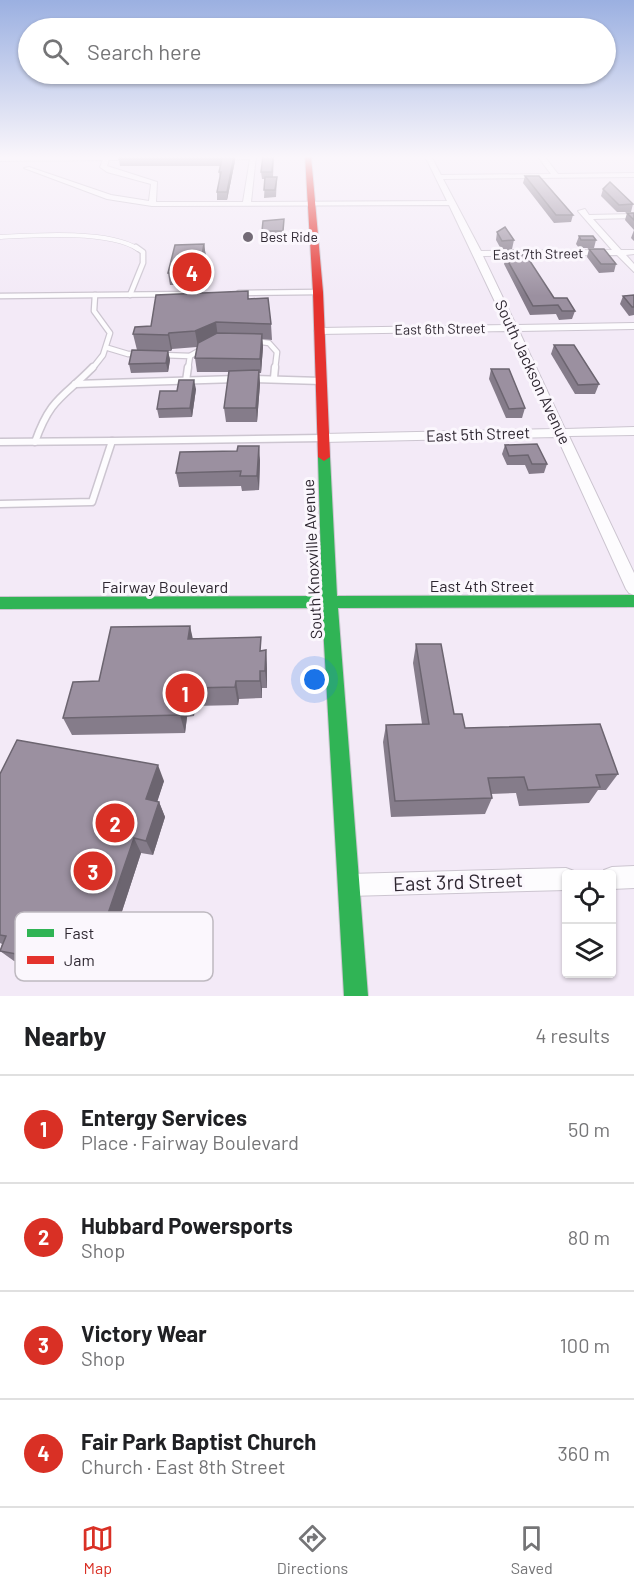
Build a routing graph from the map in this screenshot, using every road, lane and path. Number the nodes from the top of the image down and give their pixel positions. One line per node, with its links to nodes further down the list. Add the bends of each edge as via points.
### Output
1 (143, 202): 4 (street)
2 (247, 203): 4 (street); 5 (street)
3 (452, 203): 5 (street); 10 (street, South Jackson Avenue)
4 (152, 204)
5 (312, 205): 12 (main road, South Knoxville Avenue)
6 (634, 216): 9 (street, via 584,214)
7 (0, 237): 16 (lane, via 109,238 137,246 143,252 143,262)
8 (634, 252): 9 (street, East 7th Street)
9 (620, 253): 10 (street, East 7th Street); 11 (street)
10 (478, 254): 19 (street, South Jackson Avenue)
11 (634, 269)
12 (318, 292): 13 (lane); 20 (main road, South Knoxville Avenue)
13 (232, 293)
14 (197, 294): 16 (lane)
15 (95, 295): 16 (lane); 17 (lane); 23 (lane, via 91,305 94,315 110,333)
16 (130, 295)
17 (0, 296)
18 (634, 326): 19 (street, East 6th Street)
19 (512, 328): 20 (street, East 6th Street); 29 (street, South Jackson Avenue)
20 (319, 331): 27 (main road, South Knoxville Avenue)
21 (247, 342): 25 (lane, via 269,343 277,352)
22 (209, 346): 24 (lane)
23 (108, 348): 24 (lane, via 128,354); 28 (lane, via 95,368)
24 (190, 356): 26 (lane)
25 (274, 378): 26 (lane); 27 (lane)
26 (186, 381): 28 (lane)
27 (321, 381): 31 (main road, South Knoxville Avenue)
28 (75, 384): 34 (lane, via 45,414)
29 (561, 431): 30 (street, East 5th Street); 31 (street, East 5th Street); 36 (street, South Jackson Avenue)
30 (634, 431)
31 (323, 438): 32 (lane); 39 (main road, South Knoxville Avenue)
32 (112, 441): 34 (lane); 35 (lane, via 92,501)
33 (0, 442): 34 (lane)
34 (35, 442)
35 (0, 504)
36 (634, 589)
37 (634, 601): 39 (main road, East 4th Street)
38 (0, 603): 39 (main road, Fairway Boulevard)
39 (330, 604): 43 (main road, South Knoxville Avenue)
40 (634, 877): 41 (street)
41 (616, 878)
42 (562, 879): 43 (street, East 3rd Street)
43 (349, 885): 44 (main road, South Knoxville Avenue)
44 (356, 996)

